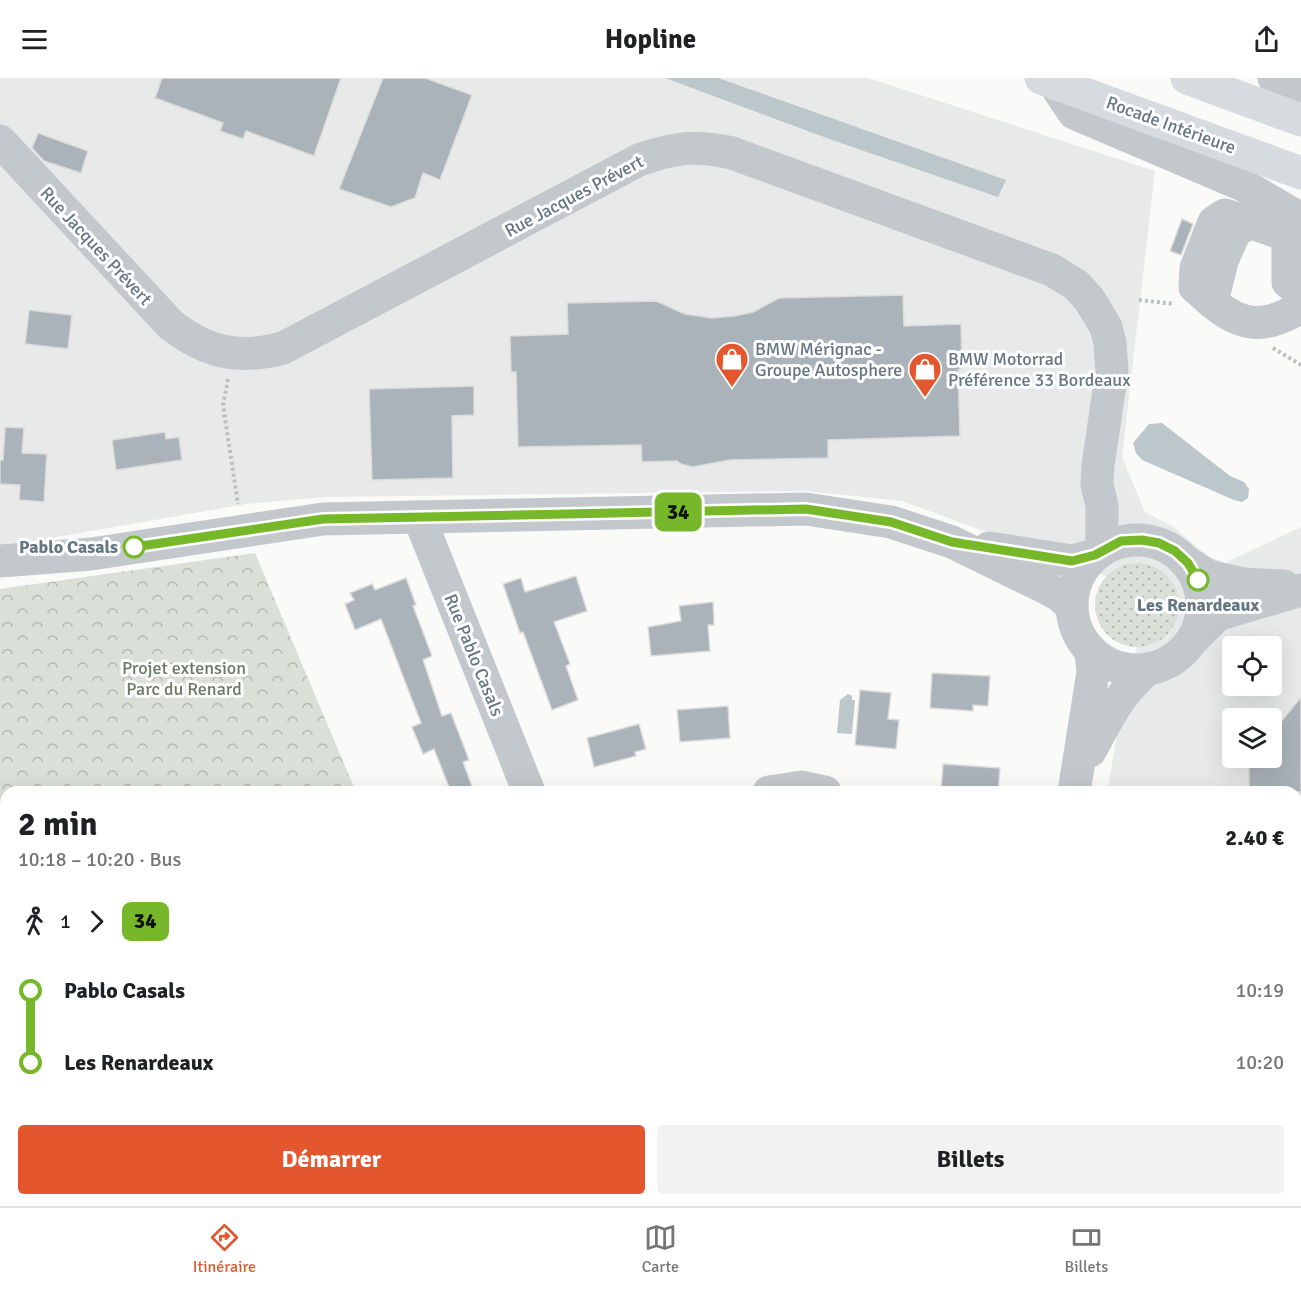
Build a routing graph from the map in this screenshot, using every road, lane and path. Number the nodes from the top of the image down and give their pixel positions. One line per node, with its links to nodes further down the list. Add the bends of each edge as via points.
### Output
1 (1187, 78): 5 (highway)
2 (1274, 78): 4 (street)
3 (1047, 81): 7 (highway, Rocade Intérieure); 9 (street, via 1074,113 1243,186)
4 (1301, 86)
5 (1301, 120)
6 (0, 141): 13 (street, Rue Jacques Prévert, via 171,325 187,338)
7 (1301, 173)
8 (1238, 219): 10 (street, via 1287,235 1287,282); 11 (street); 11 (street, via 1206,208 1196,213 1175,268 1179,279)
9 (1301, 219)
10 (1301, 293)
11 (1204, 295): 12 (street, via 1223,312 1247,323 1281,319)
12 (1301, 307)
13 (232, 354): 14 (street, Rue Jacques Prévert, via 283,348 639,160 680,148 706,147 755,160 1052,270 1076,285 1099,313 1110,343 1112,371 1097,475); 16 (path, via 223,405)
14 (1101, 506): 17 (street); 19 (street, Rue Jacques Prévert)
15 (419, 517): 16 (street, via 323,519); 18 (street, via 806,509 891,522); 30 (street, Rue Pablo Casals)
16 (242, 530): 20 (street)
17 (1142, 540): 19 (street, via 1121,541); 22 (street, via 1175,551)
18 (952, 542): 19 (street, via 1072,561); 25 (street, via 1059,595)
19 (1098, 552): 25 (street, via 1082,569 1074,587)
20 (91, 554): 21 (street); 23 (street)
21 (0, 561)
22 (1188, 563): 24 (street, via 1208,576 1244,584); 26 (street, via 1198,580 1202,600)
23 (0, 576)
24 (1301, 588): 26 (street, via 1217,615)
25 (1072, 607): 27 (street, via 1076,628)
26 (1194, 638): 28 (street, via 1165,665)
27 (1091, 652): 28 (street, via 1111,665); 29 (street, via 1093,672)
28 (1146, 670): 29 (street, via 1115,703)
29 (1076, 783)
30 (527, 786)

